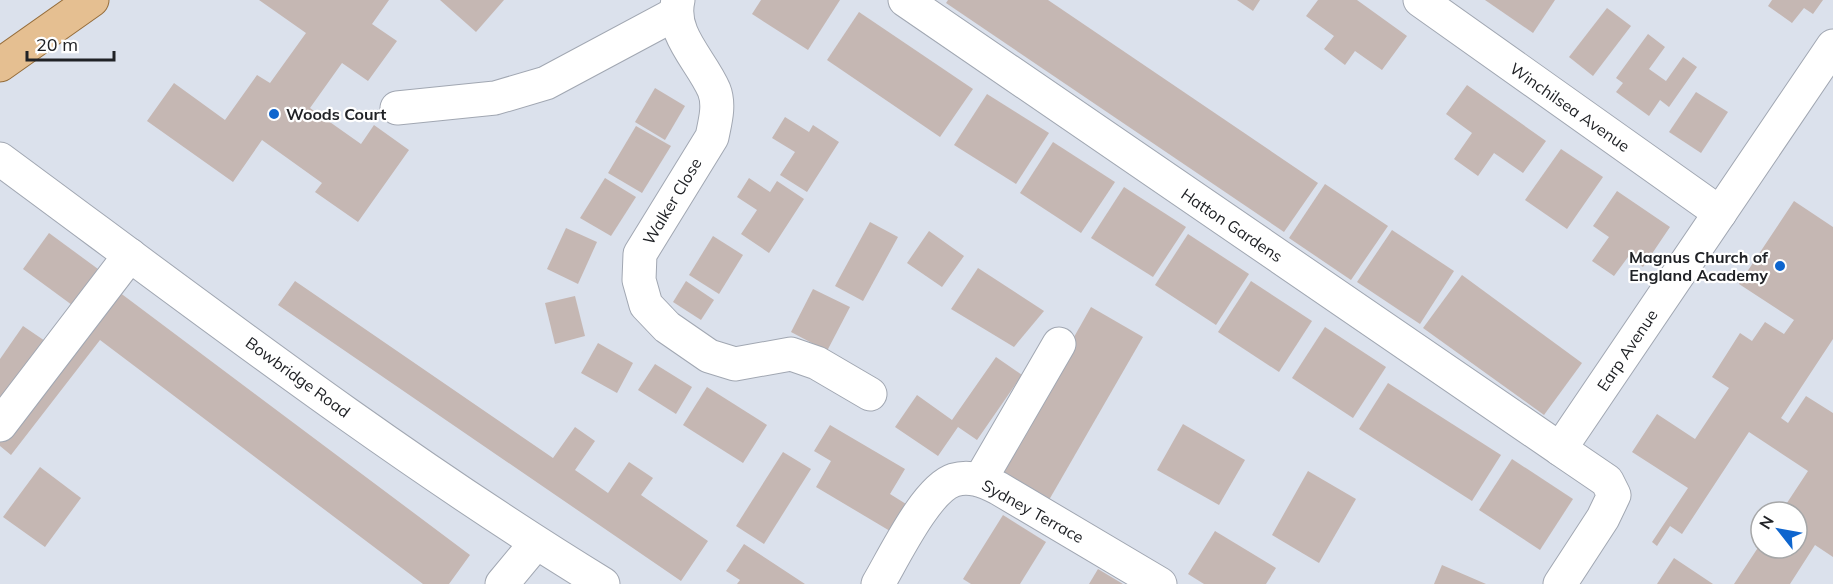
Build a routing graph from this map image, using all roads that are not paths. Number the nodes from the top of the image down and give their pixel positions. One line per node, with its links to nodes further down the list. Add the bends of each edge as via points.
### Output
1 (92, 0): 6 (main road)
2 (904, 0): 14 (street, Hatton Gardens)
3 (1420, 0): 9 (street, Winchilsea Avenue)
4 (676, 7): 7 (street, via 546,82 495,98); 12 (street, Walker Close, via 685,41 715,92 717,115 712,137 640,254 639,280 646,305 667,327 709,356 735,364 791,354 817,363)
5 (1833, 46): 9 (street, Earp Avenue)
6 (0, 65)
7 (397, 108)
8 (0, 159): 10 (street, Bowbridge Road)
9 (1720, 213): 14 (street, Earp Avenue)
10 (130, 255): 13 (street); 16 (street, Bowbridge Road, via 381,438)
11 (1059, 344): 15 (street)
12 (870, 394)
13 (0, 426)
14 (1560, 449): 21 (street, via 1607,482 1614,495)
15 (981, 480): 19 (street, Sydney Terrace, via 953,480 935,492); 20 (street, Sydney Terrace)
16 (536, 543): 17 (street); 18 (street, Bowbridge Road)
17 (502, 584)
18 (603, 584)
19 (878, 584)
20 (1160, 584)
21 (1560, 584)

